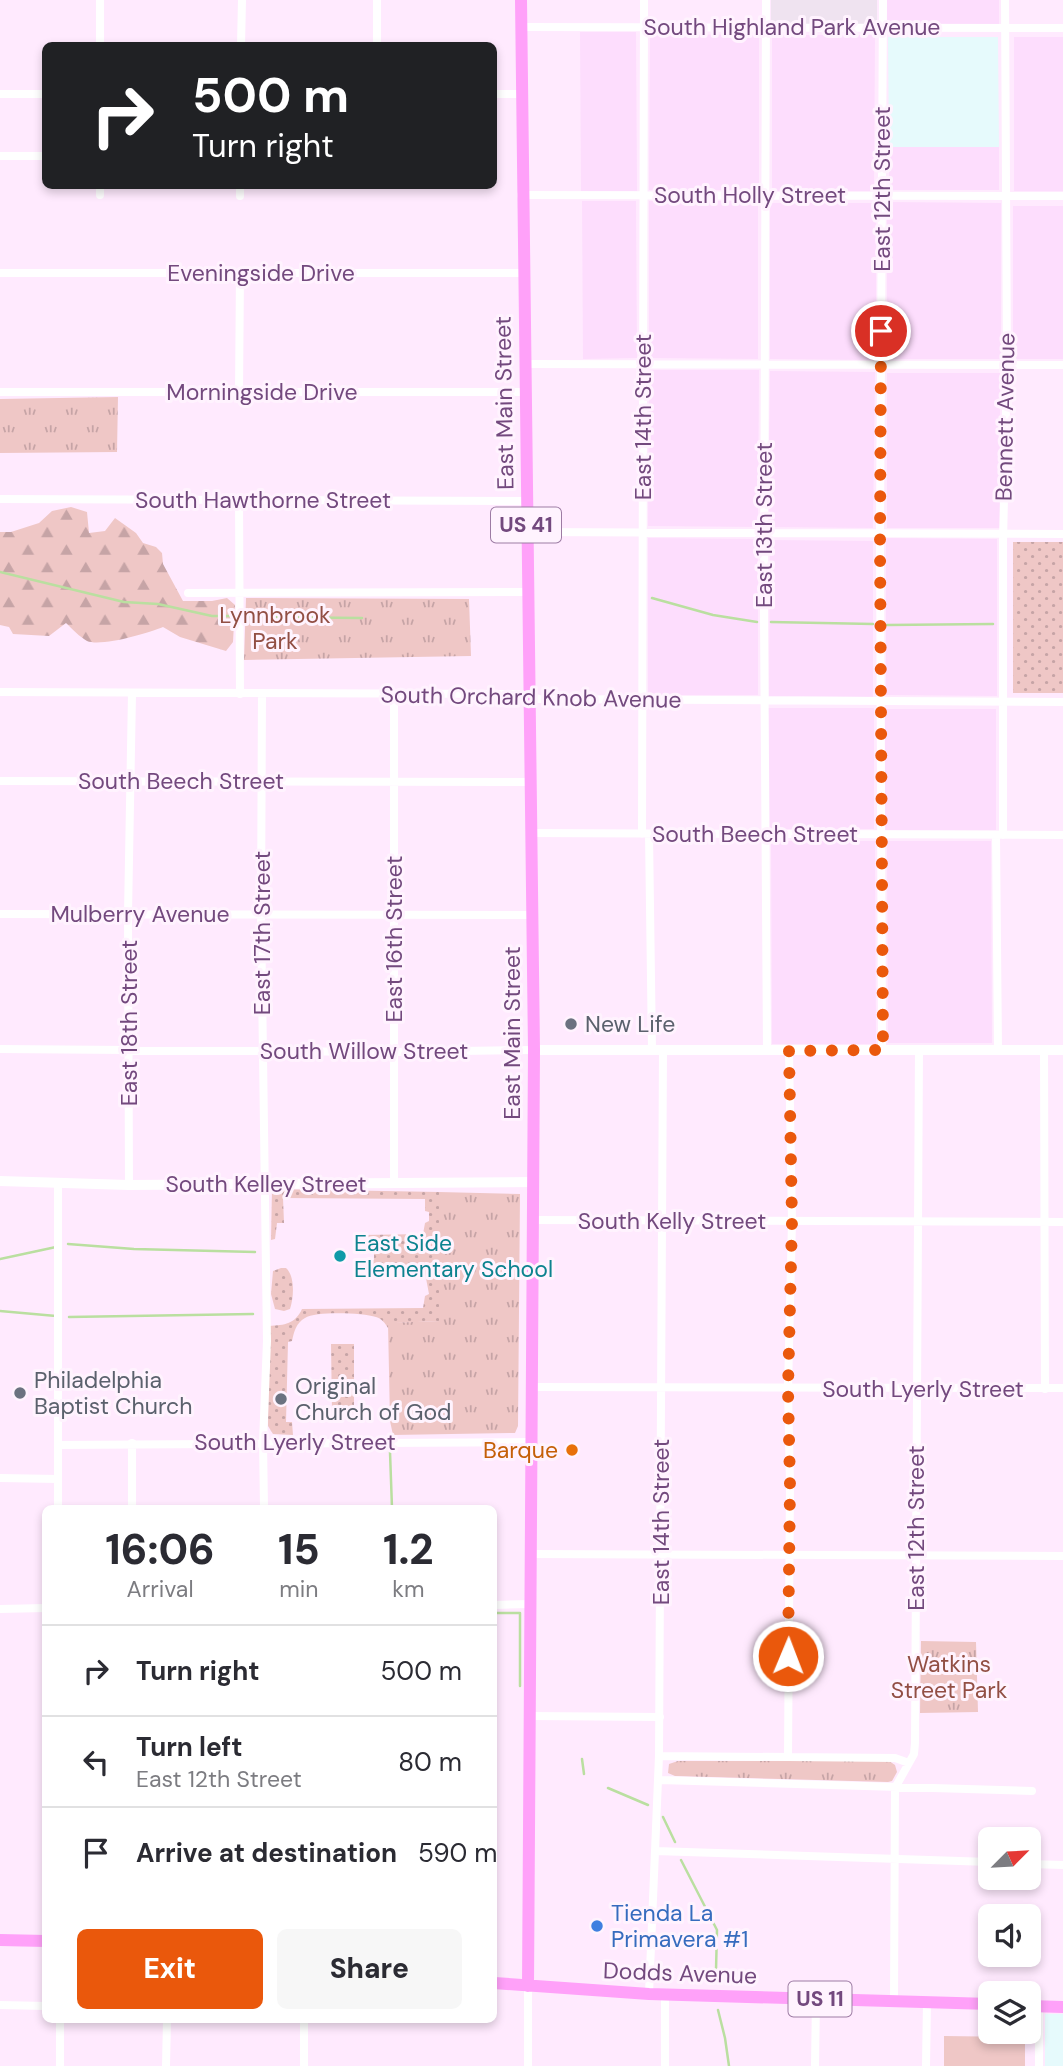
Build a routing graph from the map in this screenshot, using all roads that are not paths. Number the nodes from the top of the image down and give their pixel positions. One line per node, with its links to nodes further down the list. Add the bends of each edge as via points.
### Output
1 (100, 0): 15 (street)
2 (242, 0): 16 (street)
3 (377, 0): 17 (street)
4 (521, 0): 9 (main road, East Main Street / US 41)
5 (645, 0): 10 (street, East 14th Street)
6 (766, 0): 11 (street, East 13th Street)
7 (883, 0): 12 (street, East 12th Street)
8 (1006, 0): 13 (street, Bennett Avenue)
9 (521, 27): 10 (street, South Highland Park Avenue); 21 (main road, East Main Street / US 41)
10 (645, 27): 11 (street, South Highland Park Avenue); 26 (street, East 14th Street)
11 (766, 27): 12 (street, South Highland Park Avenue); 27 (street, East 13th Street)
12 (883, 27): 13 (street, South Highland Park Avenue); 29 (street, East 12th Street)
13 (1005, 27): 14 (street, South Highland Park Avenue); 30 (street, Bennett Avenue)
14 (1063, 28)
15 (100, 42)
16 (241, 42)
17 (377, 42)
18 (0, 94): 19 (street)
19 (42, 94)
20 (497, 94): 21 (street)
21 (520, 94): 25 (main road, East Main Street / US 41)
22 (0, 156): 23 (street)
23 (42, 156)
24 (240, 189): 28 (street)
25 (521, 195): 26 (street, South Holly Street); 34 (main road, East Main Street / US 41)
26 (643, 195): 27 (street, South Holly Street); 36 (street, East 14th Street)
27 (765, 195): 29 (street, South Holly Street); 37 (street, East 13th Street)
28 (240, 196)
29 (882, 196): 30 (street, South Holly Street); 38 (street, East 12th Street)
30 (1006, 196): 31 (street, South Holly Street); 39 (street, Bennett Avenue)
31 (1063, 196)
32 (0, 273): 33 (street, Eveningside Drive)
33 (240, 273): 34 (street, Eveningside Drive); 42 (street)
34 (523, 273): 35 (main road, East Main Street / US 41)
35 (524, 364): 36 (street); 43 (main road, East Main Street / US 41)
36 (643, 365): 37 (street); 48 (street, East 14th Street)
37 (765, 365): 38 (street); 49 (street, East 13th Street)
38 (881, 365): 39 (street); 50 (street, East 12th Street)
39 (1007, 365): 40 (street); 51 (street, Bennett Avenue)
40 (1063, 365)
41 (0, 392): 42 (street, Morningside Drive)
42 (239, 392): 43 (street, Morningside Drive)
43 (525, 392): 46 (main road, East Main Street / US 41)
44 (0, 499): 45 (street, South Hawthorne Street)
45 (239, 500): 46 (street, South Hawthorne Street); 55 (street)
46 (526, 500): 47 (main road, East Main Street / US 41)
47 (527, 532): 48 (street); 53 (main road, East Main Street / US 41)
48 (643, 533): 49 (street); 62 (street, East 14th Street)
49 (764, 533): 50 (street); 63 (street, East 13th Street)
50 (880, 533): 51 (street); 64 (street, East 12th Street)
51 (1003, 533): 52 (street); 65 (street, Bennett Avenue)
52 (1063, 534)
53 (527, 592): 55 (street); 61 (main road, East Main Street / US 41)
54 (188, 593): 55 (street)
55 (240, 593): 58 (street)
56 (0, 692): 57 (street, South Orchard Knob Avenue)
57 (132, 694): 58 (street, South Orchard Knob Avenue); 69 (street, East 18th Street)
58 (240, 694): 59 (street, South Orchard Knob Avenue)
59 (262, 694): 60 (street, South Orchard Knob Avenue); 67 (street, East 17th Street)
60 (394, 695): 61 (street, South Orchard Knob Avenue); 70 (street, East 16th Street)
61 (529, 696): 62 (street, South Orchard Knob Avenue); 71 (main road, East Main Street / US 41)
62 (642, 700): 63 (street, South Orchard Knob Avenue); 73 (street, East 14th Street)
63 (764, 701): 64 (street, South Orchard Knob Avenue); 74 (street, East 13th Street)
64 (880, 701): 65 (street, South Orchard Knob Avenue); 75 (street, East 12th Street)
65 (1003, 702): 66 (street, South Orchard Knob Avenue); 76 (street, Bennett Avenue)
66 (1063, 702)
67 (262, 780): 69 (street, South Beech Street); 70 (street, South Beech Street); 78 (street, East 17th Street)
68 (0, 781): 69 (street, South Beech Street)
69 (131, 781): 80 (street, East 18th Street)
70 (394, 782): 71 (street, South Beech Street); 81 (street, East 16th Street)
71 (530, 782): 72 (main road, East Main Street / US 41)
72 (530, 833): 73 (street, South Beech Street); 82 (main road, East Main Street / US 41)
73 (646, 834): 74 (street, South Beech Street); 86 (street, East 14th Street)
74 (764, 834): 75 (street, South Beech Street); 87 (street, East 13th Street)
75 (881, 835): 76 (street, South Beech Street); 88 (street, East 12th Street)
76 (999, 835): 77 (street, South Beech Street); 94 (street, Bennett Avenue)
77 (1063, 835)
78 (261, 913): 80 (street, Mulberry Avenue); 81 (street, Mulberry Avenue); 92 (street, East 17th Street)
79 (0, 914): 80 (street, Mulberry Avenue)
80 (128, 914): 84 (street, East 18th Street)
81 (394, 915): 82 (street, Mulberry Avenue); 95 (street, East 16th Street)
82 (532, 915): 85 (main road, East Main Street / US 41)
83 (0, 1049): 84 (street, South Willow Street)
84 (130, 1050): 92 (street, South Willow Street); 101 (street, East 18th Street)
85 (534, 1050): 86 (main road, South Willow Street); 95 (street, South Willow Street); 98 (main road, East Main Street / US 41)
86 (657, 1050): 87 (main road, South Willow Street); 103 (street, East 14th Street)
87 (766, 1050): 93 (main road, South Willow Street)
88 (883, 1050): 89 (main road, South Willow Street); 93 (main road, South Willow Street)
89 (919, 1050): 94 (main road, South Willow Street); 105 (street, East 12th Street)
90 (1044, 1050): 91 (main road, South Willow Street); 94 (main road, South Willow Street); 106 (street)
91 (1063, 1050)
92 (262, 1051): 95 (street, South Willow Street); 99 (street, East 17th Street)
93 (789, 1051): 104 (street)
94 (998, 1051)
95 (394, 1052): 100 (street, East 16th Street)
96 (0, 1181): 97 (main road, South Kelley Street)
97 (58, 1182): 101 (main road, South Kelley Street); 117 (street)
98 (533, 1182): 100 (main road, South Kelley Street); 102 (main road, East Main Street / US 41)
99 (265, 1183): 100 (main road, South Kelley Street); 101 (main road, South Kelley Street); 114 (street, East 17th Street)
100 (394, 1183)
101 (129, 1185)
102 (532, 1220): 103 (street, South Kelly Street); 108 (main road, East Main Street / US 41)
103 (662, 1221): 104 (street, South Kelly Street); 109 (street, East 14th Street)
104 (792, 1221): 105 (street, South Kelly Street); 111 (street)
105 (918, 1222): 106 (street, South Kelly Street); 112 (street, East 12th Street)
106 (1046, 1222): 107 (street, South Kelly Street); 113 (street)
107 (1063, 1222)
108 (531, 1387): 109 (street, South Lyerly Street); 115 (main road, East Main Street / US 41)
109 (662, 1387): 111 (street, South Lyerly Street); 124 (street, East 14th Street)
110 (1063, 1388): 113 (street, South Lyerly Street)
111 (788, 1389): 112 (street, South Lyerly Street); 125 (street)
112 (917, 1389): 113 (street, South Lyerly Street); 126 (street, East 12th Street)
113 (1045, 1389)
114 (263, 1442): 115 (street, South Lyerly Street); 116 (street, South Lyerly Street); 122 (street, East 17th Street)
115 (531, 1442): 123 (main road, East Main Street / US 41)
116 (132, 1443): 117 (street, South Lyerly Street); 121 (street)
117 (58, 1445): 119 (street)
118 (0, 1478): 119 (street)
119 (58, 1479): 120 (street)
120 (58, 1505)
121 (132, 1505)
122 (264, 1505)
123 (531, 1554): 124 (street); 128 (main road, East Main Street / US 41)
124 (661, 1554): 125 (street); 133 (street, East 14th Street)
125 (789, 1555): 126 (street); 135 (street)
126 (916, 1556): 127 (street); 136 (street, East 12th Street, via 915,1743)
127 (1063, 1556)
128 (530, 1604): 129 (street); 132 (main road, East Main Street / US 41)
129 (497, 1605)
130 (42, 1608): 131 (street)
131 (0, 1609)
132 (530, 1716): 133 (street); 148 (main road, East Main Street / US 41)
133 (660, 1717): 134 (street, East 14th Street)
134 (659, 1756): 135 (street); 137 (street, East 14th Street)
135 (788, 1756): 136 (street, via 895,1758)
136 (909, 1763): 138 (street, East 12th Street)
137 (659, 1780): 138 (street); 140 (street, East 14th Street)
138 (895, 1788): 139 (street); 141 (street, East 12th Street)
139 (1032, 1791)
140 (655, 1851): 141 (street); 149 (street, East 14th Street)
141 (895, 1858): 142 (street); 152 (street, East 12th Street)
142 (978, 1861)
143 (1041, 1864): 144 (street)
144 (1063, 1865)
145 (0, 1940): 146 (main road)
146 (42, 1941)
147 (497, 1983): 148 (main road, Dodds Avenue / US 11)
148 (528, 1986): 149 (main road, Dodds Avenue / US 11); 166 (street, East Main Street)
149 (649, 1994): 150 (main road, Dodds Avenue / US 11)
150 (665, 1994): 151 (main road, Dodds Avenue / US 11); 167 (street)
151 (816, 1999): 152 (main road, Dodds Avenue / US 11); 168 (street)
152 (894, 2001): 153 (main road, Dodds Avenue / US 11)
153 (927, 2002): 154 (main road, Dodds Avenue / US 11); 169 (street)
154 (978, 2004)
155 (0, 2005): 156 (street)
156 (42, 2006)
157 (1041, 2006): 158 (main road)
158 (1063, 2007)
159 (60, 2023): 163 (street)
160 (167, 2023): 164 (street)
161 (304, 2023): 165 (street)
162 (1037, 2044): 170 (street)
163 (60, 2066)
164 (166, 2066)
165 (304, 2066)
166 (528, 2066)
167 (665, 2066)
168 (815, 2066)
169 (926, 2066)
170 (1039, 2066)

